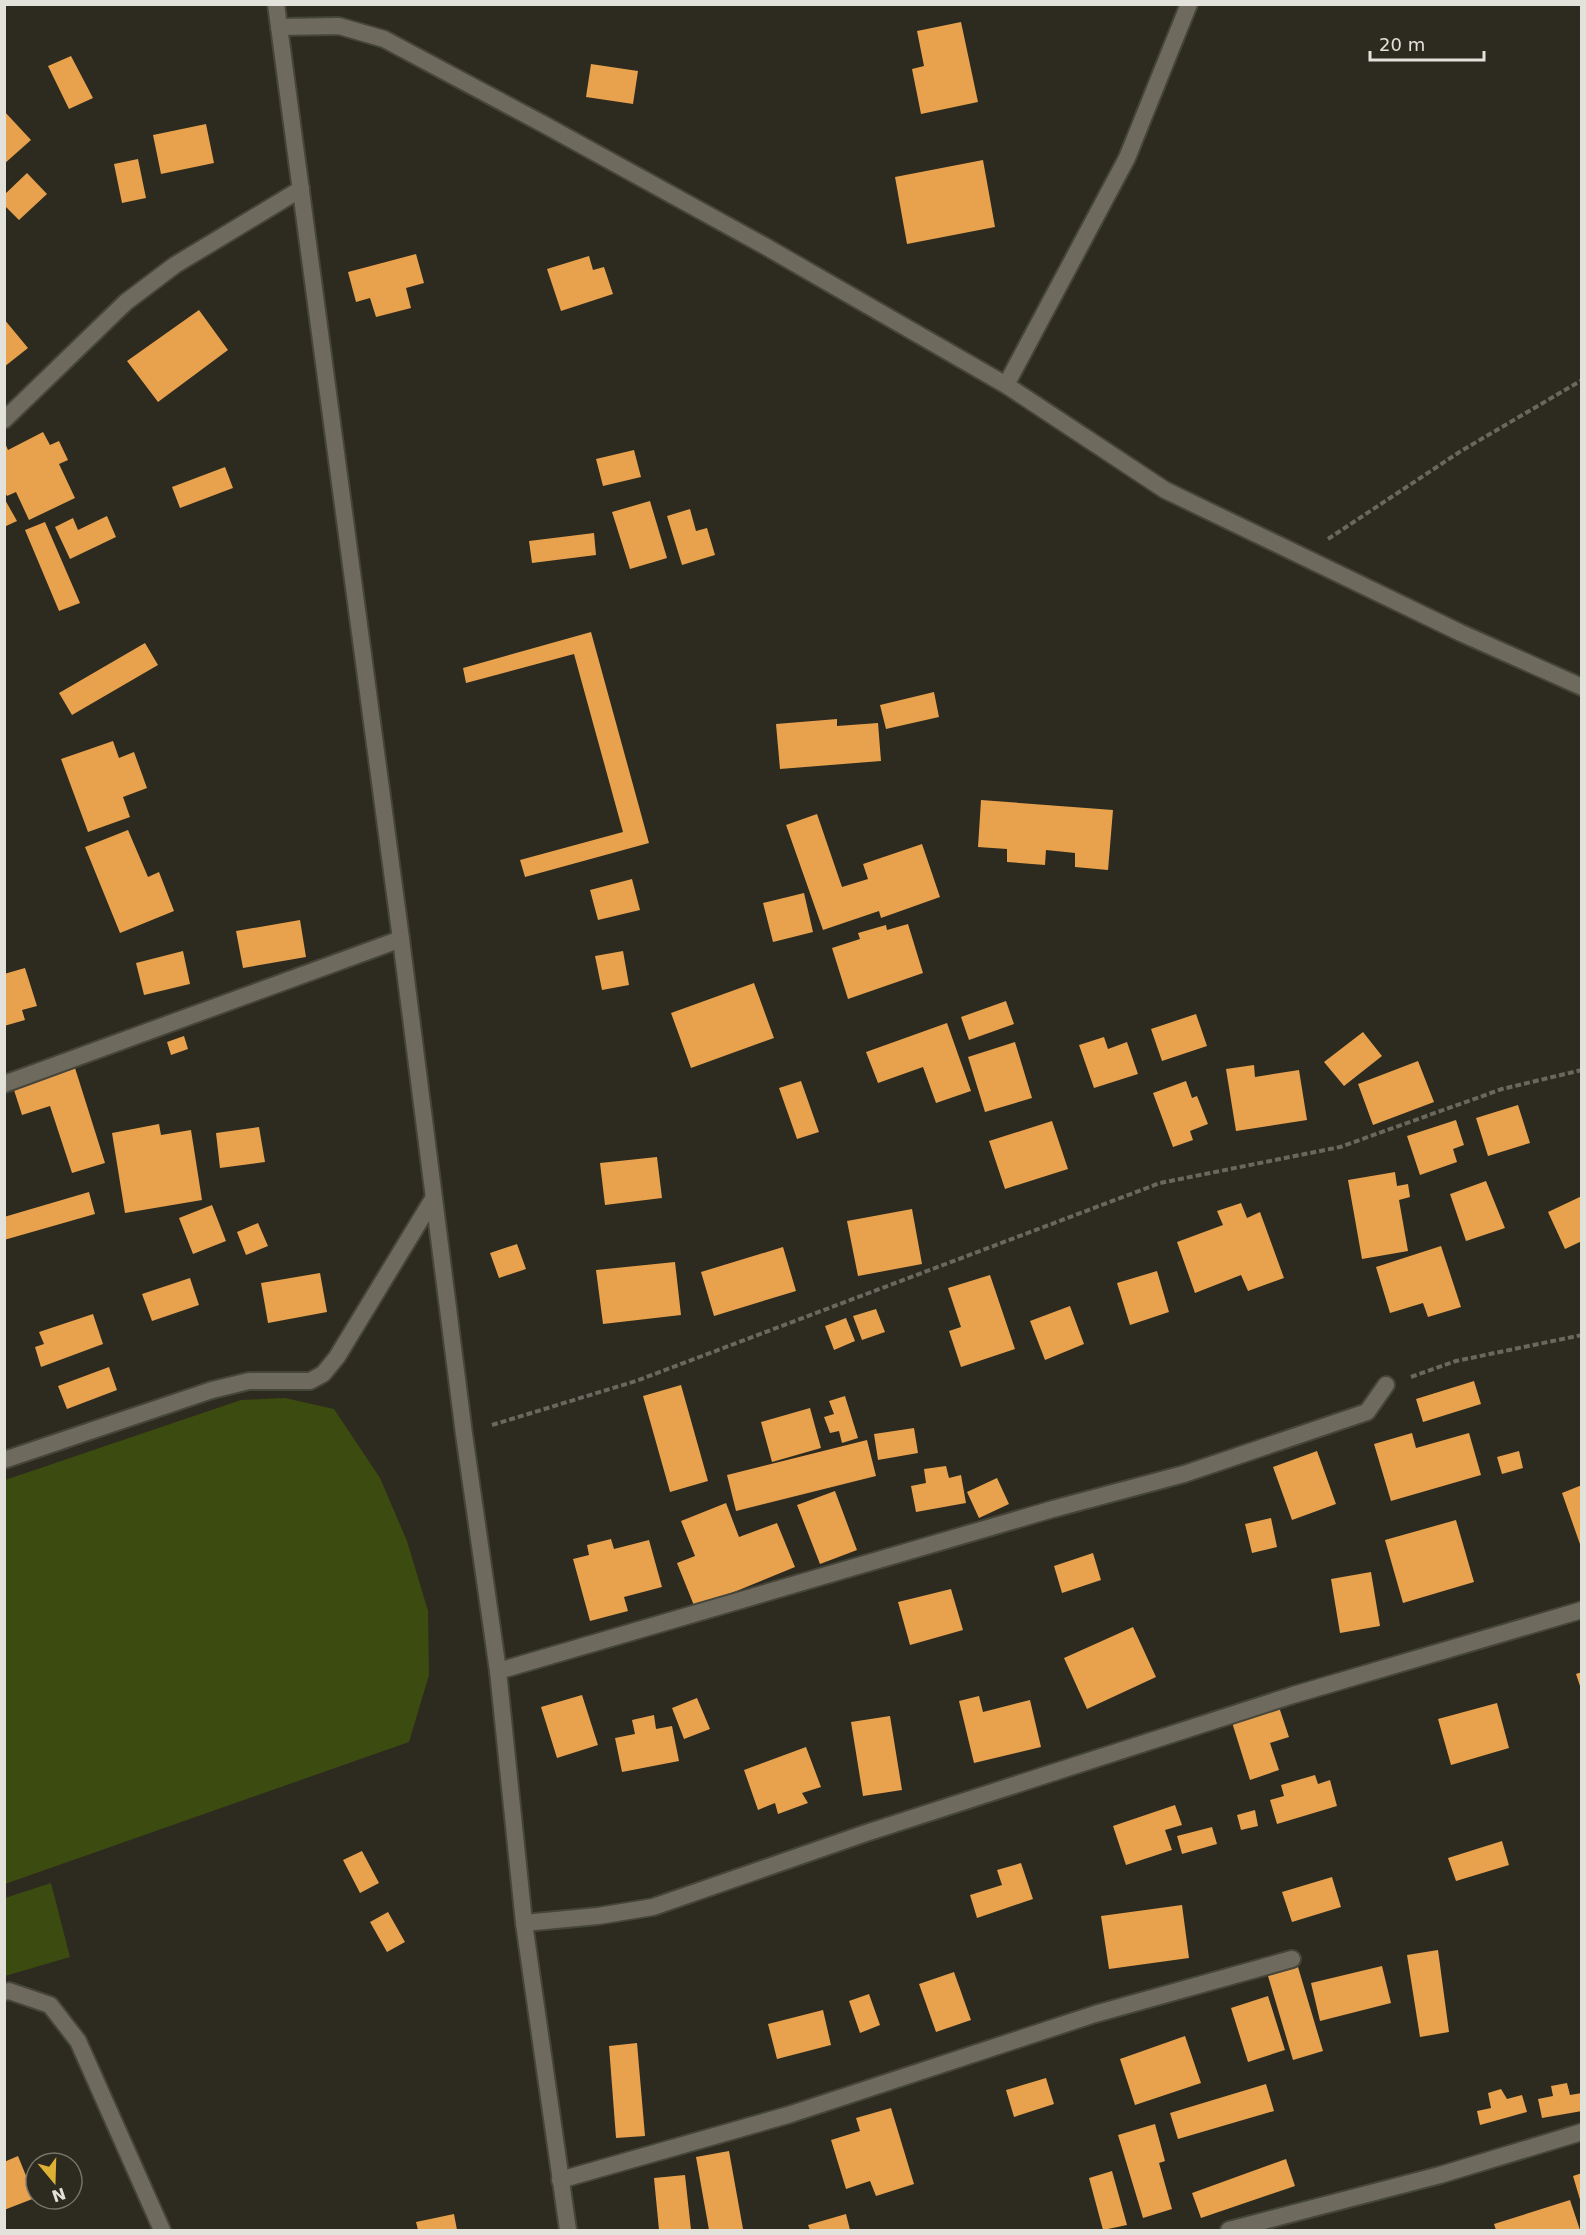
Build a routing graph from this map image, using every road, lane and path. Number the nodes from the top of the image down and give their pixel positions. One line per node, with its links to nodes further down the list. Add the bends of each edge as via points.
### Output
1 (276, 4): 3 (street)
2 (1190, 4): 6 (street, via 1127,158)
3 (279, 27): 4 (street); 6 (street, via 339,26 384,39 763,245)
4 (301, 189): 7 (street, via 175,266 126,302); 10 (street)
5 (1581, 380): 8 (path, via 1461,451)
6 (1006, 385): 8 (street, via 1165,490)
7 (4, 420)
8 (1303, 556): 9 (street)
9 (1581, 687)
10 (401, 939): 12 (street); 13 (street)
11 (1581, 1070): 16 (path, via 1502,1089 1340,1147 1160,1183 636,1381)
12 (4, 1084)
13 (433, 1200): 16 (street); 17 (street, via 323,1374 310,1381 249,1381 212,1390)
14 (1581, 1335): 15 (path, via 1456,1361)
15 (1386, 1385): 19 (street, via 1367,1412 1184,1474)
16 (464, 1434): 19 (street)
17 (4, 1460)
18 (1581, 1610): 20 (street, via 1281,1698 653,1907)
19 (498, 1671): 20 (street)
20 (524, 1923): 24 (street)
21 (1292, 1959): 24 (street, via 1095,2014 788,2115)
22 (4, 1992): 25 (street, via 50,2005 78,2041)
23 (1581, 2132): 27 (street, via 1440,2175)
24 (560, 2180): 26 (street)
25 (162, 2230)
26 (568, 2230)
27 (1229, 2230)

